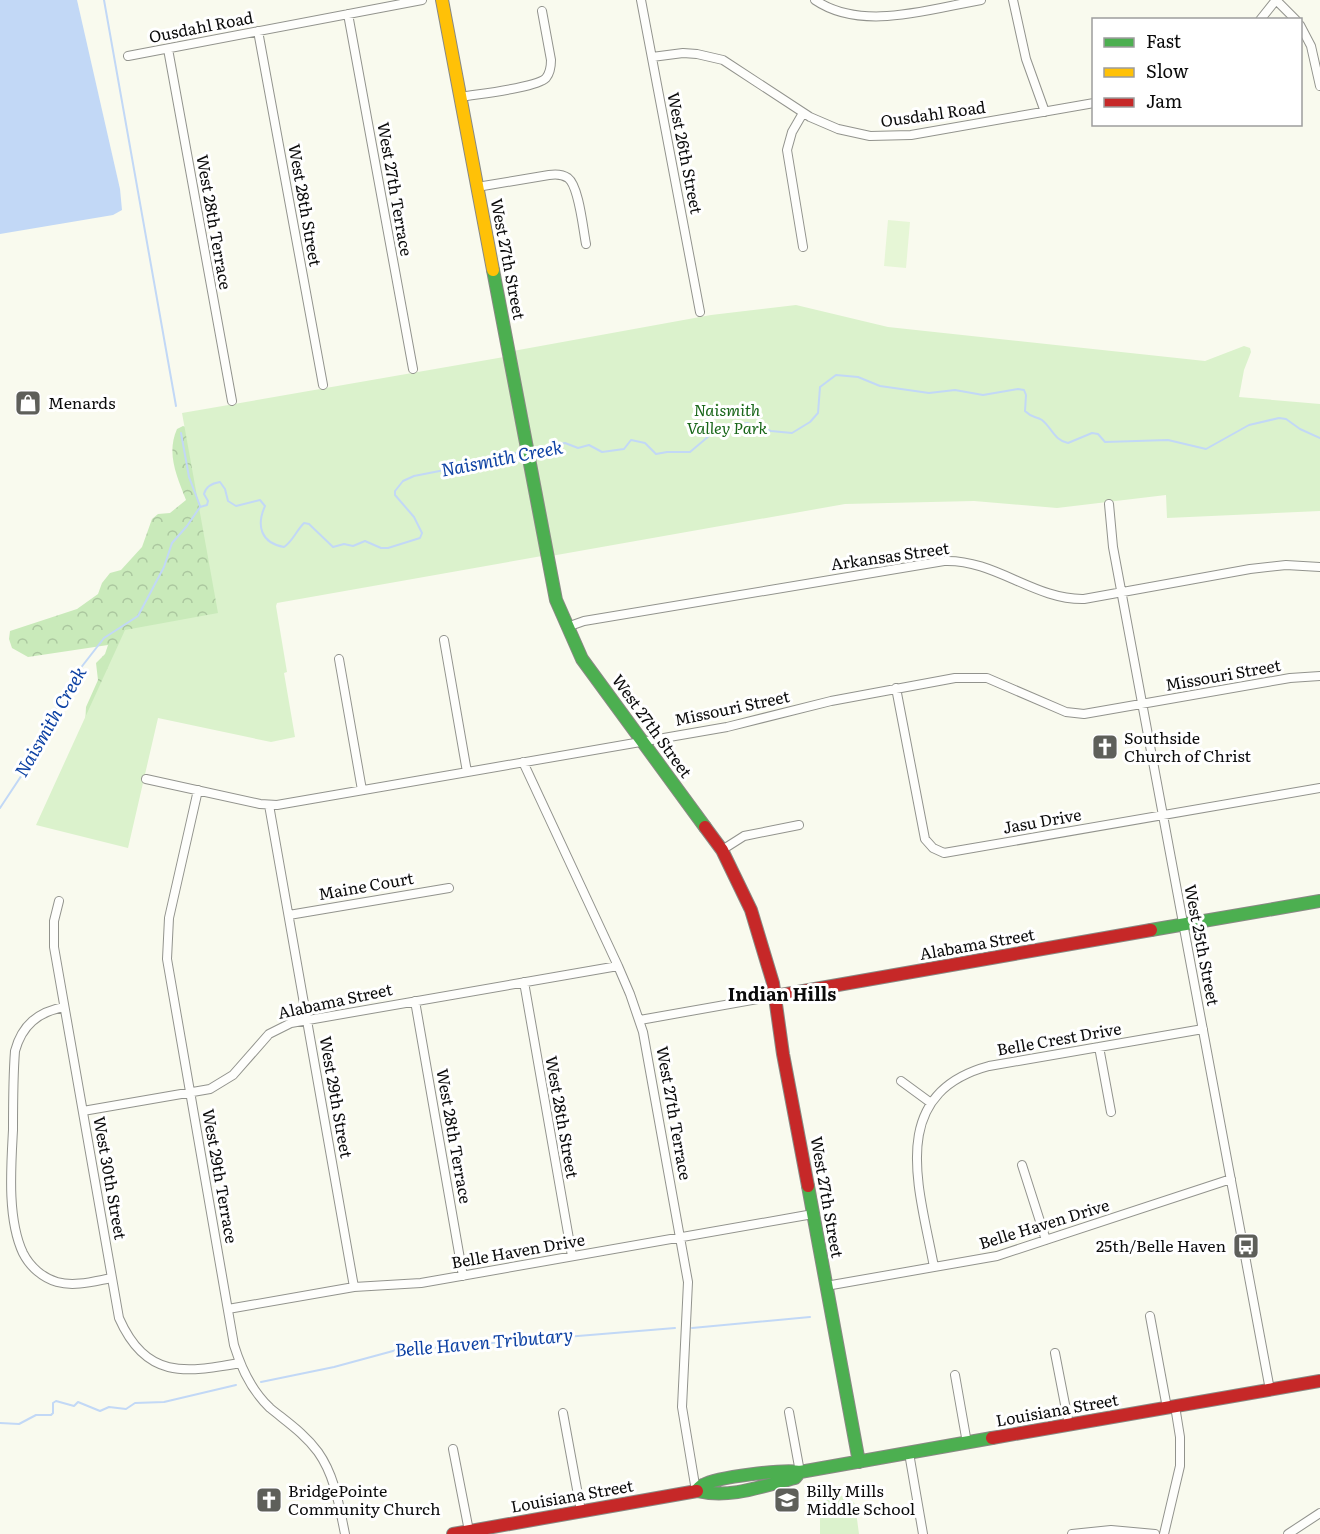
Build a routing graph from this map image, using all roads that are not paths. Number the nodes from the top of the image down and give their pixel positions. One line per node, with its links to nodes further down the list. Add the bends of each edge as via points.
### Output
1 (422, 0): 9 (street, Ousdahl Road)
2 (442, 0): 18 (street, West 27th Street)
3 (641, 0): 16 (street, West 26th Street)
4 (815, 0): 5 (street, via 837,11 871,17)
5 (981, 0)
6 (1014, 0): 20 (street, via 1026,59)
7 (1276, 0): 10 (street); 11 (street)
8 (542, 11): 18 (street, via 551,60 546,78 534,84)
9 (348, 14): 13 (street, Ousdahl Road); 26 (street, West 27th Terrace)
10 (1262, 18)
11 (1294, 18)
12 (1302, 29): 17 (street, via 1311,46)
13 (258, 31): 14 (street, Ousdahl Road); 27 (street, West 28th Street)
14 (168, 49): 15 (street, Ousdahl Road); 28 (street, West 28th Terrace)
15 (128, 56)
16 (652, 57): 21 (street, Ousdahl Road, via 683,53 723,60); 25 (street, West 26th Street)
17 (1320, 86)
18 (460, 97): 22 (street, West 27th Street)
19 (1092, 103): 20 (street, Ousdahl Road)
20 (1045, 112): 21 (street, Ousdahl Road, via 887,137 838,129)
21 (803, 113): 24 (street, via 787,150)
22 (477, 187): 23 (street, via 554,174 568,178 575,188); 32 (street, West 27th Street, via 552,583)
23 (585, 244)
24 (803, 247)
25 (700, 312)
26 (413, 369)
27 (322, 385)
28 (232, 401)
29 (1108, 504): 31 (street, West 25th Street)
30 (1320, 567): 31 (street, Arkansas Street, via 1271,566)
31 (1121, 592): 32 (street, Arkansas Street, via 1084,599 1064,598 981,565 944,561); 37 (street, West 25th Street)
32 (567, 627): 38 (street, West 27th Street, via 582,659)
33 (444, 640): 40 (street)
34 (339, 659): 44 (street)
35 (1320, 676): 37 (street, Missouri Street)
36 (896, 688): 37 (street, Missouri Street, via 978,677 998,681 1075,714); 38 (street, Missouri Street, via 727,727); 46 (street, Jasu Drive, via 924,833 929,844 939,851 952,852)
37 (1142, 705): 46 (street, West 25th Street)
38 (642, 742): 39 (street, Missouri Street); 48 (street, West 27th Street)
39 (523, 762): 40 (street, Missouri Street); 54 (street, West 27th Terrace)
40 (467, 772): 44 (street, Missouri Street)
41 (146, 779): 43 (street, Missouri Street)
42 (1320, 788): 46 (street, Jasu Drive)
43 (198, 790): 45 (street, Missouri Street); 64 (street, West 29th Terrace, via 166,946)
44 (362, 790): 45 (street, Missouri Street)
45 (269, 805): 52 (street, West 29th Street)
46 (1163, 815): 53 (street, West 25th Street)
47 (799, 825): 48 (street, via 744,836)
48 (722, 850): 56 (street, West 27th Street, via 751,910)
49 (449, 888): 52 (street, Maine Court)
50 (59, 901): 58 (street, West 30th Street, via 54,947)
51 (1320, 901): 53 (street, Alabama Street)
52 (289, 915): 59 (street, West 29th Street)
53 (1183, 925): 56 (street, Alabama Street); 61 (street, West 25th Street)
54 (618, 966): 55 (street, Alabama Street); 60 (street, West 27th Terrace)
55 (524, 982): 57 (street, Alabama Street); 73 (street, West 28th Street)
56 (775, 996): 60 (street, Alabama Street); 70 (street, West 27th Street)
57 (416, 1001): 59 (street, Alabama Street); 75 (street, West 28th Terrace)
58 (64, 1007): 66 (street, West 30th Street); 76 (street, via 34,1018 15,1051 11,1191 17,1234 24,1255 46,1277 66,1284)
59 (307, 1020): 64 (street, Alabama Street, via 268,1034 233,1075 210,1089); 78 (street, West 29th Street)
60 (639, 1020): 71 (street, West 27th Terrace)
61 (1203, 1029): 62 (street, Belle Crest Drive); 69 (street, West 25th Street)
62 (1099, 1047): 65 (street, Belle Crest Drive, via 978,1069 959,1077); 67 (street)
63 (901, 1081): 65 (street)
64 (190, 1093): 66 (street, Alabama Street); 79 (street, West 29th Terrace)
65 (931, 1104): 74 (street, Belle Crest Drive, via 921,1122 915,1159)
66 (83, 1111): 76 (street, West 30th Street)
67 (1111, 1112)
68 (1022, 1165): 72 (street)
69 (1231, 1179): 72 (street, Belle Haven Drive); 85 (street, West 25th Street)
70 (813, 1214): 71 (street, Belle Haven Drive); 77 (street, West 27th Street)
71 (681, 1237): 73 (street, Belle Haven Drive); 95 (street, West 27th Terrace, via 688,1298 682,1407)
72 (1047, 1240): 74 (street, Belle Haven Drive, via 997,1256)
73 (572, 1256): 75 (street, Belle Haven Drive)
74 (934, 1268): 77 (street, Belle Haven Drive)
75 (463, 1276): 78 (street, Belle Haven Drive, via 415,1284)
76 (112, 1278): 82 (street, West 30th Street, via 124,1329 148,1357 184,1370)
77 (826, 1286): 93 (street, West 27th Street)
78 (354, 1287): 79 (street, Belle Haven Drive)
79 (228, 1309): 82 (street, West 29th Terrace)
80 (1150, 1316): 86 (street)
81 (1055, 1353): 89 (street)
82 (240, 1363): 99 (street, West 29th Terrace, via 260,1397 320,1454 335,1486)
83 (955, 1375): 90 (street)
84 (1320, 1381): 85 (street, Louisiana Street)
85 (1270, 1390): 86 (street, Louisiana Street)
86 (1171, 1407): 89 (street, Louisiana Street); 104 (street, via 1180,1437 1180,1466)
87 (789, 1412): 94 (street)
88 (563, 1413): 96 (street)
89 (1069, 1425): 90 (street, Louisiana Street)
90 (967, 1443): 92 (street, Louisiana Street)
91 (453, 1449): 98 (street)
92 (909, 1453): 93 (street, Louisiana Street); 101 (street)
93 (859, 1462): 94 (street, Louisiana Street)
94 (800, 1472): 95 (street, Louisiana Street, via 795,1478 722,1494)
95 (696, 1491): 96 (street, Louisiana Street)
96 (581, 1511): 98 (street, Louisiana Street)
97 (1320, 1513): 105 (street)
98 (468, 1531): 100 (street, Louisiana Street)
99 (345, 1534)
100 (453, 1534)
101 (923, 1534)
102 (1072, 1534): 103 (street, via 1111,1530)
103 (1155, 1534)
104 (1164, 1534)
105 (1288, 1534)

